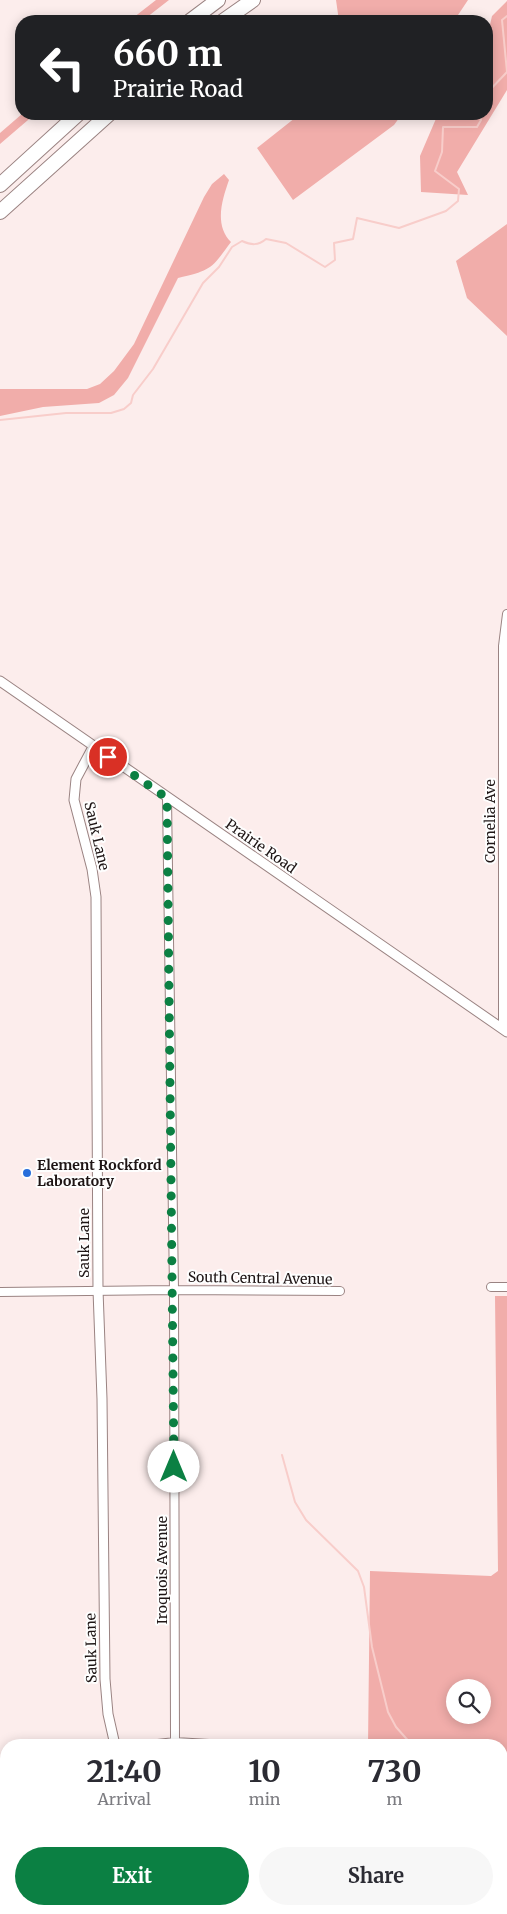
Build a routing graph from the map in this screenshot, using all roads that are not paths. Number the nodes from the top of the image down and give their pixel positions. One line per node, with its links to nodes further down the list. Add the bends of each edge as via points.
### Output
1 (218, 0): 3 (highway)
2 (253, 0): 4 (highway)
3 (198, 15)
4 (232, 15)
5 (71, 120): 7 (highway)
6 (102, 120): 8 (highway)
7 (0, 185)
8 (0, 212)
9 (506, 614): 13 (street, Cornelia Ave, via 502,785)
10 (0, 681): 11 (street, Prairie Road)
11 (93, 747): 12 (street, Prairie Road); 16 (street, Sauk Lane, via 76,779 74,800 96,897)
12 (167, 798): 13 (street, Prairie Road); 17 (street, Iroquois Avenue)
13 (505, 1030)
14 (491, 1287): 15 (street)
15 (507, 1287)
16 (98, 1290): 17 (street, South Central Avenue); 18 (street, South Central Avenue); 20 (street, Sauk Lane, via 105,1679)
17 (174, 1290): 19 (street, South Central Avenue); 21 (street, Iroquois Avenue)
18 (0, 1292)
19 (340, 1292)
20 (114, 1739)
21 (175, 1739)

